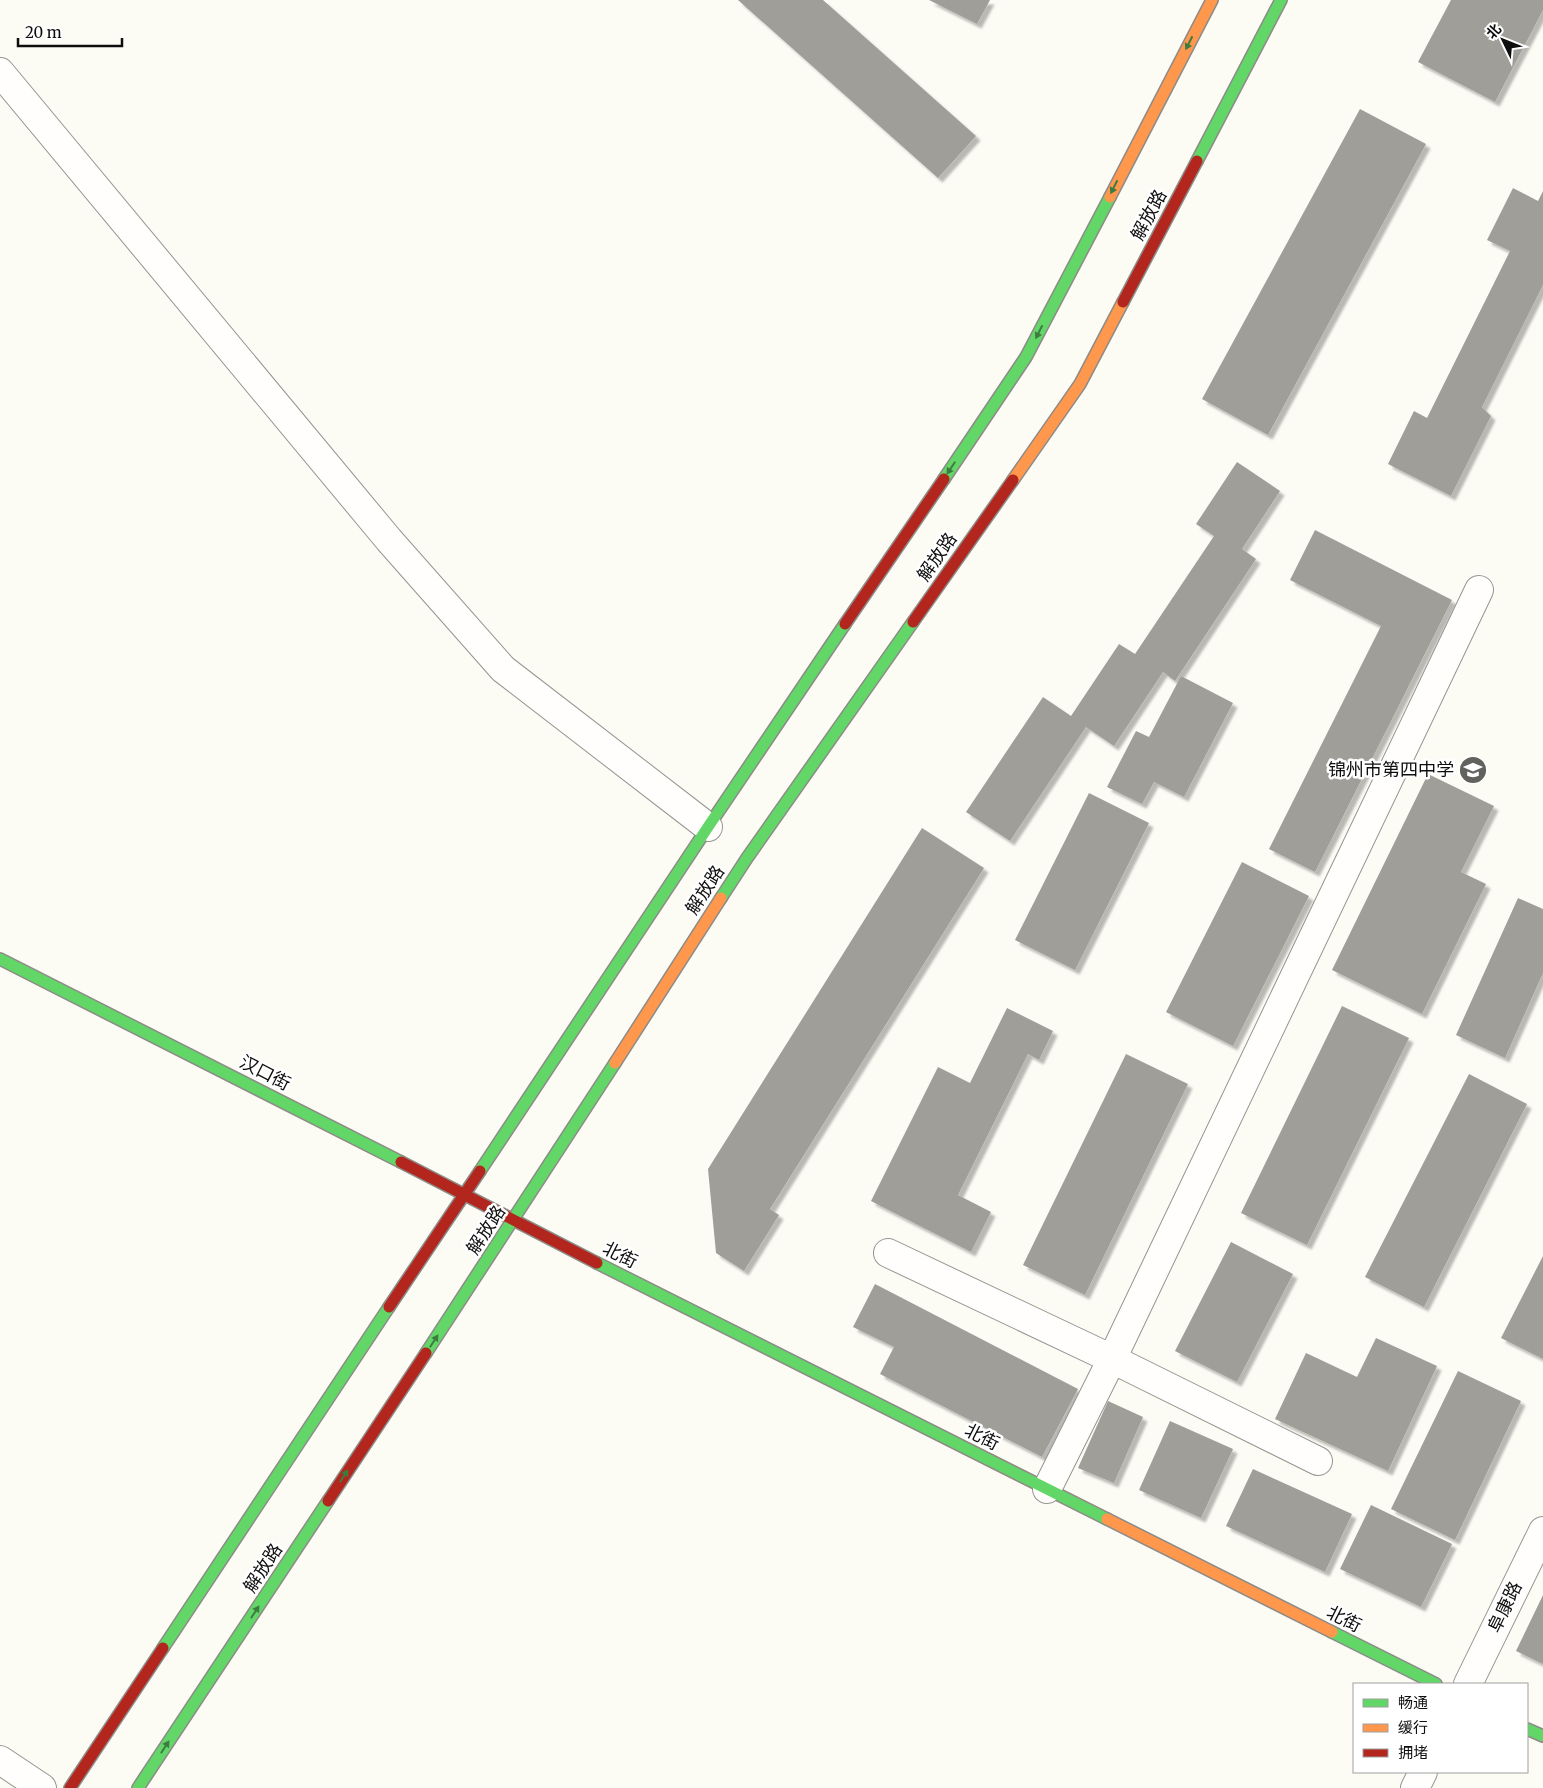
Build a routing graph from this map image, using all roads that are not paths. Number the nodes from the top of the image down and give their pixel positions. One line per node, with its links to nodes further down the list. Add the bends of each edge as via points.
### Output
1 (1212, 0): 5 (main road, 解放路, one-way to 5, via 1026,357)
2 (1281, 0): 8 (main road, 解放路, via 1080,384 747,858)
3 (0, 72): 5 (street, via 389,540 503,669)
4 (1479, 590): 10 (street)
5 (708, 827): 7 (main road, 解放路)
6 (0, 959): 7 (main road, 汉口街)
7 (465, 1194): 8 (main road, 汉口街); 21 (main road, 解放路)
8 (513, 1221): 12 (main road, 北街); 22 (main road, 解放路, one-way to 8)
9 (888, 1253): 10 (street)
10 (1112, 1358): 11 (street); 12 (street)
11 (1318, 1461)
12 (1047, 1489): 14 (main road, 北街)
13 (1543, 1531): 15 (street, 阜康路)
14 (1434, 1683)
15 (1468, 1683)
16 (1528, 1729): 17 (main road)
17 (1543, 1736)
18 (0, 1760): 20 (street)
19 (1423, 1773): 23 (street)
20 (42, 1788)
21 (70, 1788)
22 (138, 1788)
23 (1415, 1788)

